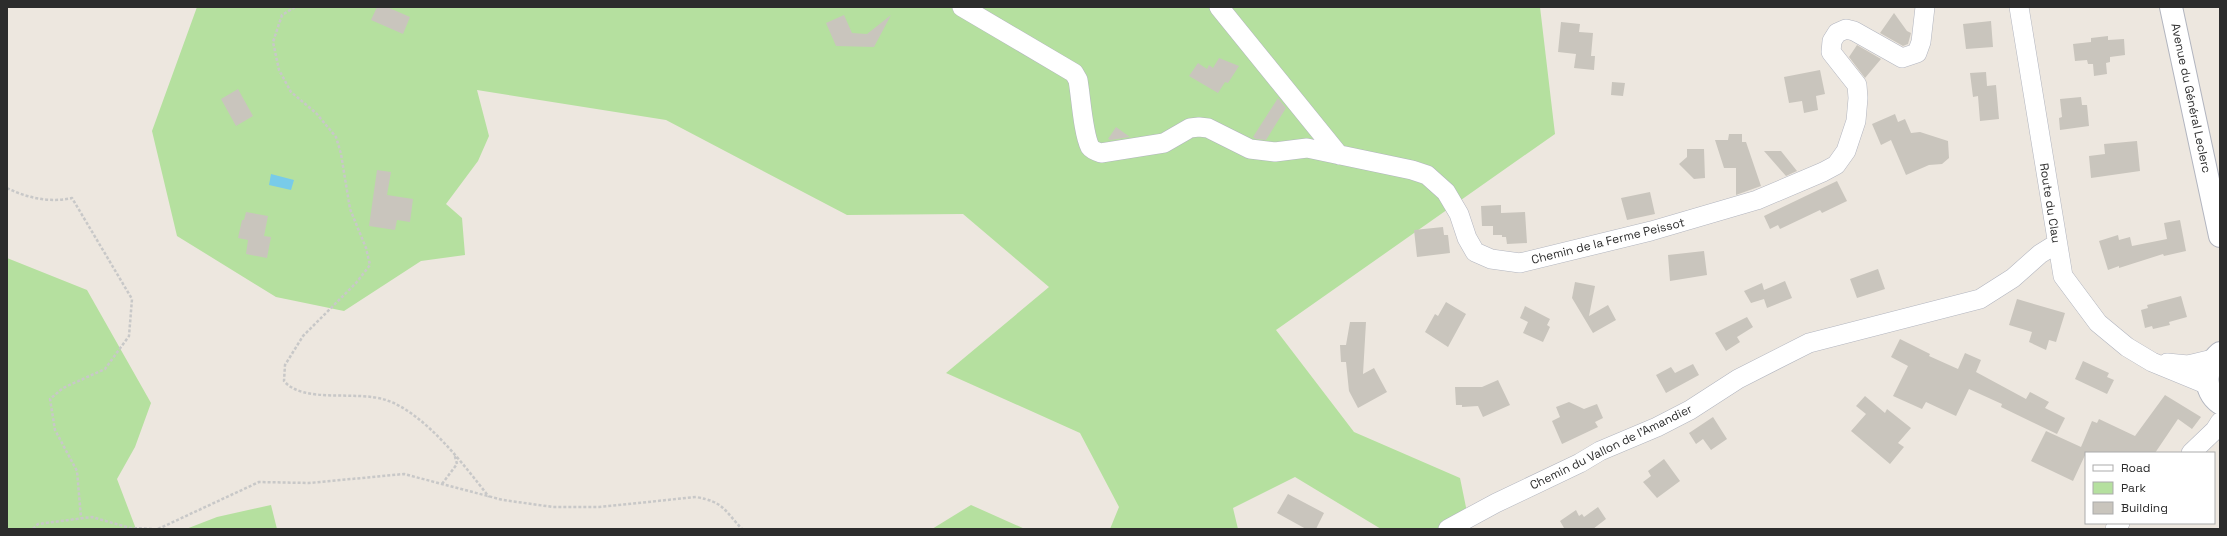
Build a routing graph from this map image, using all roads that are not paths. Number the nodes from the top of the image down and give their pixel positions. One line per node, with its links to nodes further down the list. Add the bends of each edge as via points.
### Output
1 (962, 7): 6 (street, Chemin de la Ferme Peissot, via 1074,73 1078,80 1091,148 1101,153 1164,143 1190,128 1199,127 1208,128 1250,149 1274,152 1307,148)
2 (1219, 7): 6 (street, via 1230,17)
3 (1925, 7): 6 (street, Chemin de la Ferme Peissot, via 1921,42 1916,53 1902,58 1854,31 1846,29 1837,32 1832,41 1831,52 1857,85 1858,98 1856,121 1846,151 1836,165 1757,200 1579,250 1520,263 1491,259 1475,252 1459,214 1446,192 1427,175)
4 (2019, 7): 8 (street, Route du Clau)
5 (2171, 7): 7 (main road, Avenue du Général Leclerc)
6 (1339, 155)
7 (2220, 236)
8 (2056, 244): 10 (street, Route du Clau, via 2063,276 2098,323 2127,347); 15 (street, Chemin du Vallon de l'Amandier, via 2040,254 2013,278 1980,299 1810,343 1738,379 1690,410 1657,427 1600,451 1580,464 1496,502)
9 (2217, 356): 10 (street, Route du Clau, via 2188,365); 11 (main road, via 2208,371)
10 (2152, 362): 11 (street, Route du Clau)
11 (2208, 385): 12 (main road, via 2215,400)
12 (2220, 403)
13 (2220, 422): 14 (street)
14 (2192, 452)
15 (1448, 529)

